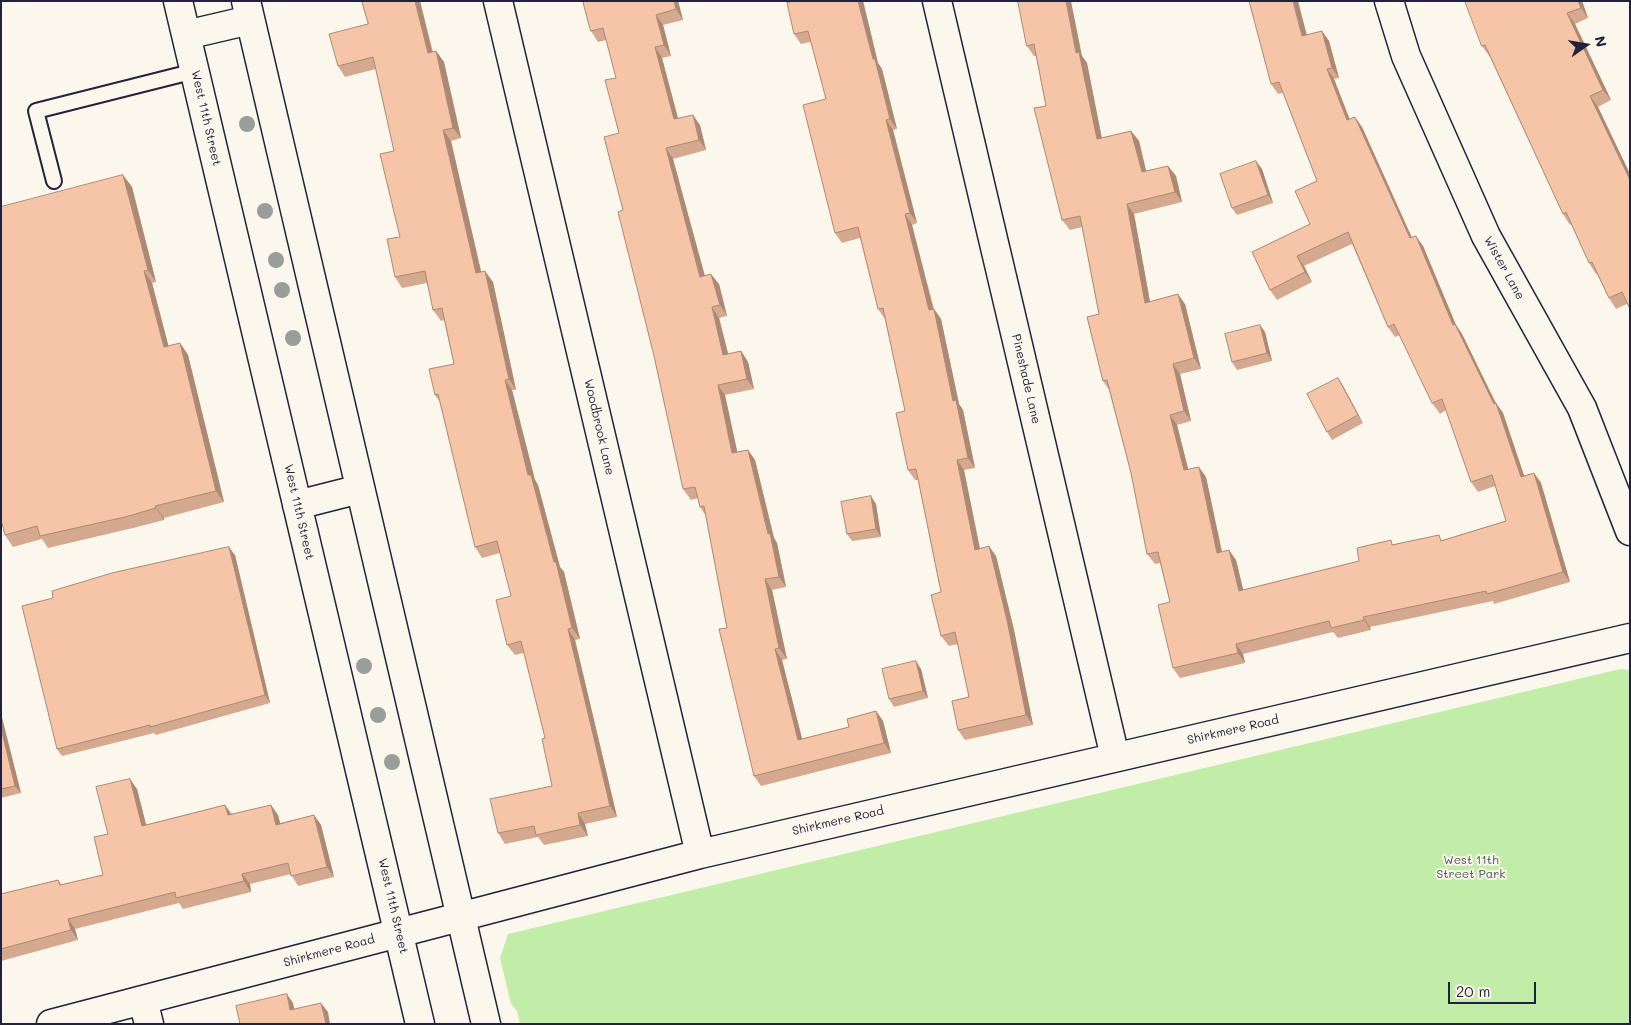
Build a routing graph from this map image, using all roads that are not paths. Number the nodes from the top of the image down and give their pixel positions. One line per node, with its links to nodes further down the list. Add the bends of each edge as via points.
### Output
1 (178, 1): 6 (street, West 11th Street)
2 (498, 1): 14 (street, Woodbrook Lane)
3 (936, 1): 13 (street, Pineshade Lane)
4 (1389, 1): 11 (street, Wister Lane, via 1406,56 1486,236 1582,408)
5 (248, 11): 6 (street); 9 (street)
6 (186, 35): 7 (street, West 11th Street)
7 (195, 71): 8 (lane, via 36,111); 10 (street, West 11th Street)
8 (54, 181)
9 (360, 490): 10 (street); 15 (street)
10 (297, 505): 16 (street, West 11th Street)
11 (1630, 531)
12 (1630, 638): 13 (street, Shirkmere Road)
13 (1115, 757): 14 (street, Shirkmere Road)
14 (700, 854): 15 (street, Shirkmere Road)
15 (461, 916): 16 (street, Shirkmere Road); 20 (street)
16 (399, 933): 17 (street, Shirkmere Road); 19 (street, West 11th Street)
17 (146, 1012): 18 (street, Shirkmere Road)
18 (51, 1024)
19 (420, 1024)
20 (486, 1024)

